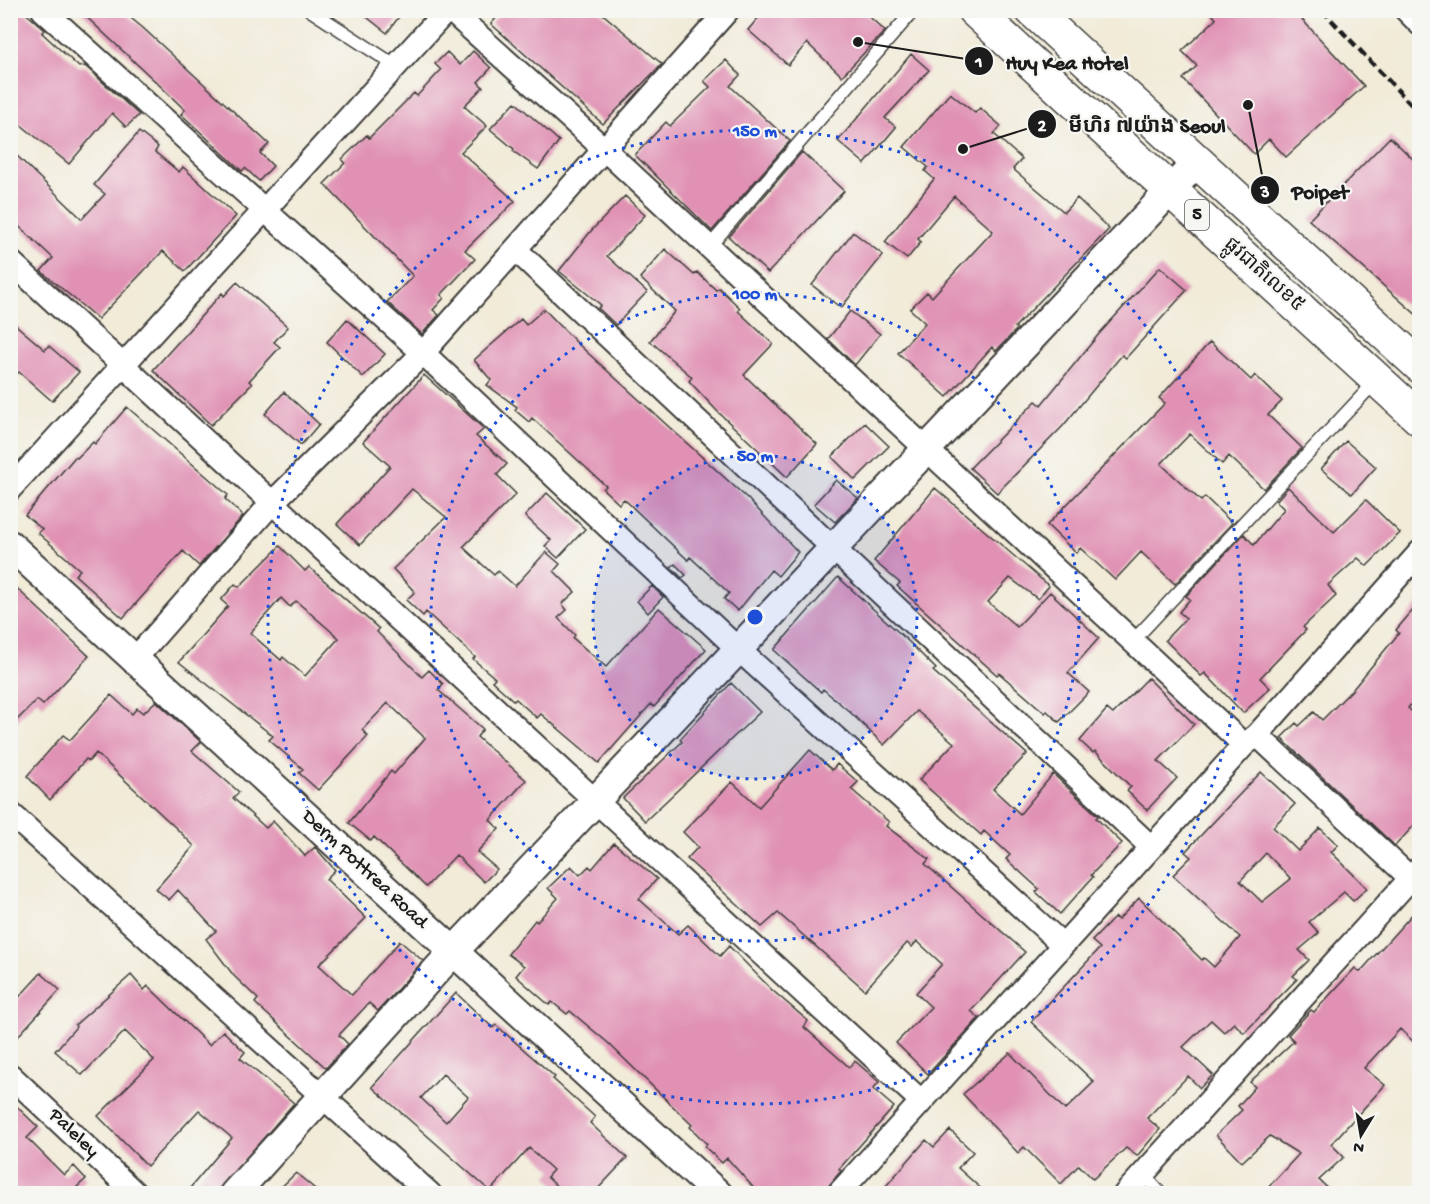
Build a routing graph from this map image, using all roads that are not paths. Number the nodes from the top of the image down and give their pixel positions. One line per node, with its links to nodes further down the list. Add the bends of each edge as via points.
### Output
1 (43, 10): 14 (street)
2 (310, 10): 10 (lane)
3 (448, 10): 10 (street); 11 (street)
4 (728, 10): 11 (street)
5 (914, 10): 15 (lane)
6 (974, 10): 13 (highway, ផ្លូវជាតិលេខ៥ / 5)
7 (1032, 10): 12 (highway, ផ្លូវជាតិលេខ៥ / 5)
8 (1406, 10): 9 (street)
9 (1419, 24)
10 (396, 66): 14 (street)
11 (603, 148): 15 (street); 16 (street)
12 (1197, 162): 13 (street); 20 (highway, ផ្លូវជាតិលេខ៥ / 5)
13 (1170, 190): 21 (highway, ផ្លូវជាតិលេខ៥ / 5); 23 (street)
14 (264, 210): 18 (street); 19 (street)
15 (709, 247): 23 (street)
16 (516, 250): 18 (street); 27 (street)
17 (10, 261): 19 (street)
18 (423, 353): 25 (street); 30 (street)
19 (123, 366): 24 (street); 25 (street)
20 (1419, 366)
21 (1377, 380): 22 (highway, ផ្លូវជាតិលេខ៥ / 5); 29 (lane)
22 (1419, 419)
23 (926, 450): 27 (street); 29 (street)
24 (10, 489)
25 (272, 504): 31 (street); 33 (street)
26 (10, 545): 31 (street, Derm Pottrea Road)
27 (833, 548): 30 (street); 35 (street)
28 (1419, 552): 32 (street)
29 (1132, 642): 32 (street)
30 (738, 649): 33 (street); 37 (street)
31 (135, 659): 38 (street, Derm Pottrea Road)
32 (1250, 740): 35 (street); 36 (street)
33 (596, 800): 38 (street); 41 (street)
34 (10, 813): 40 (street)
35 (1151, 848): 37 (street)
36 (1416, 877): 42 (street)
37 (1063, 945): 41 (street)
38 (453, 952): 40 (street); 46 (street, Derm Pottrea Road)
39 (10, 1075): 43 (street, Paleley)
40 (321, 1096): 44 (street); 45 (street)
41 (921, 1101): 47 (street)
42 (1143, 1174): 48 (street); 49 (lane)
43 (136, 1194)
44 (234, 1194)
45 (430, 1194)
46 (718, 1194)
47 (838, 1194)
48 (1125, 1194)
49 (1161, 1194)

